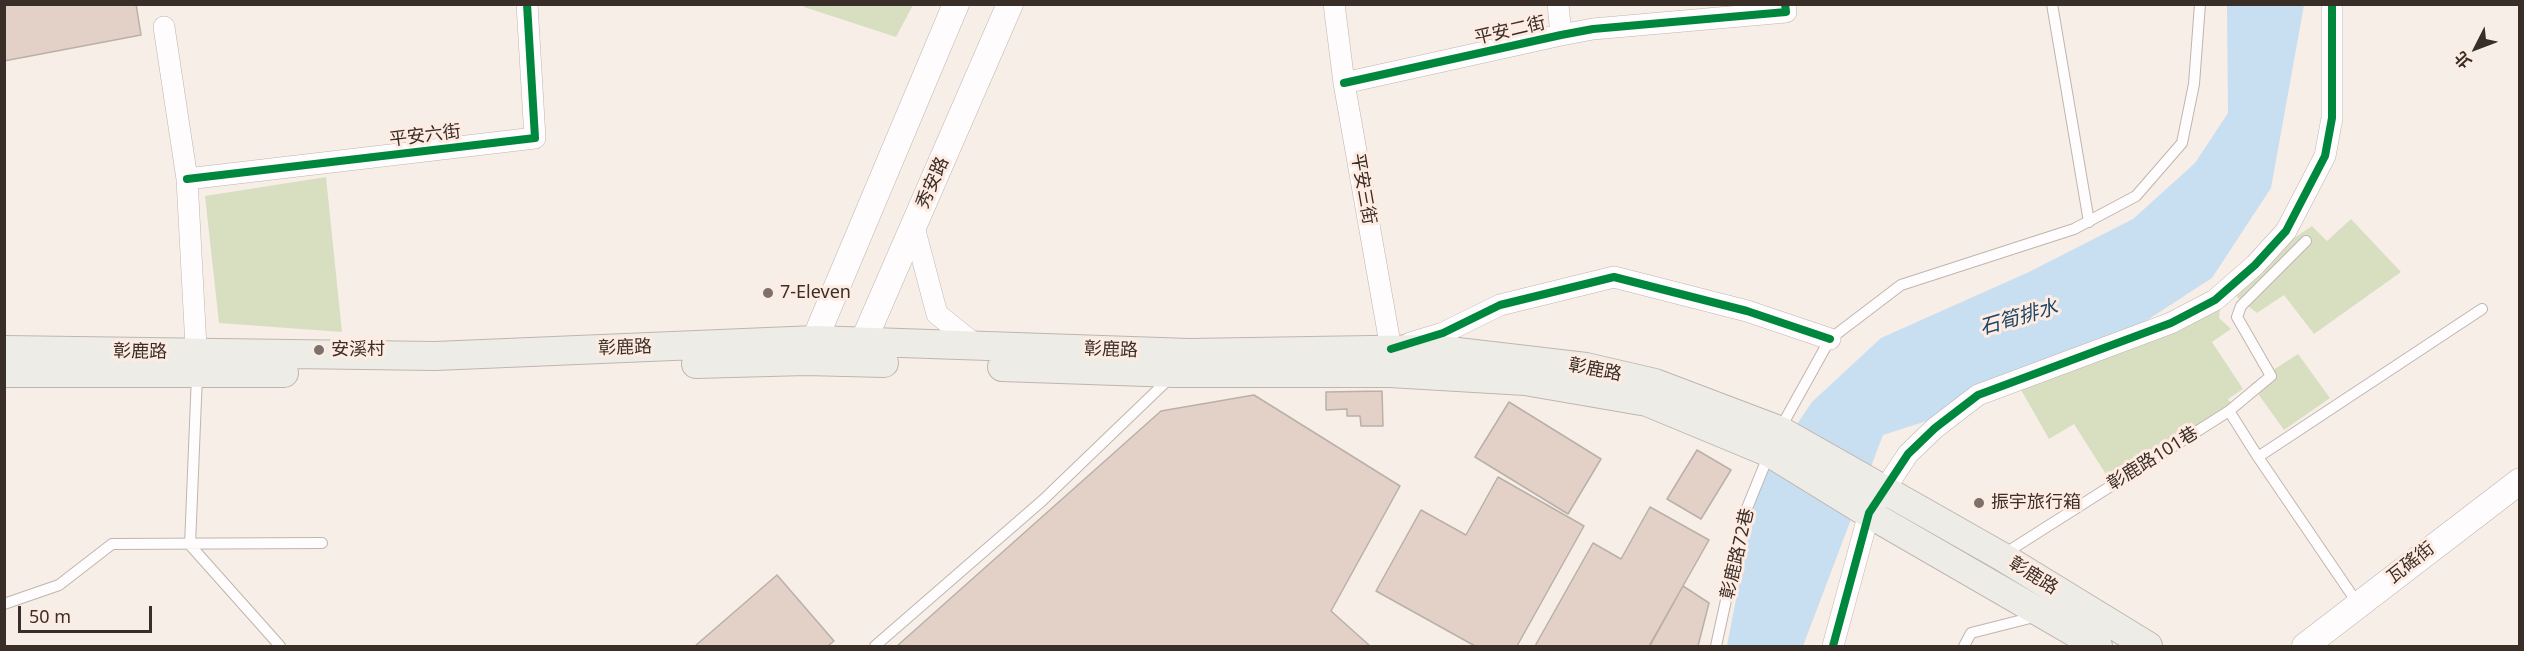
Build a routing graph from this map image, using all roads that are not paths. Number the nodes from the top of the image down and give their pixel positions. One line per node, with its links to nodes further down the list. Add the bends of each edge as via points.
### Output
1 (527, 4): 13 (street, 平安六街, via 535,138)
2 (956, 4): 21 (street)
3 (1010, 4): 15 (street, 秀安路)
4 (1334, 4): 12 (street, 平安三街)
5 (1558, 4): 11 (street)
6 (1785, 4): 11 (street, 平安二街, via 1786,12)
7 (2052, 4): 14 (lane)
8 (2200, 4): 14 (lane, via 2194,84 2182,143 2136,196)
9 (2332, 4): 31 (street, via 2332,118 2325,156 2286,231 2271,248 2215,300 2171,323 1978,395 1908,454)
10 (164, 27): 13 (street)
11 (1561, 35): 12 (street, 平安二街)
12 (1344, 83): 23 (street, 平安三街)
13 (187, 178): 24 (street)
14 (2088, 222): 18 (lane, via 1901,285)
15 (914, 227): 19 (street, via 937,314); 22 (street, 秀安路)
16 (2306, 241): 27 (lane, 彰鹿路101巷, via 2241,306 2237,317 2271,376)
17 (2482, 309): 29 (lane)
18 (1830, 339): 23 (street, via 1747,311 1614,277 1500,305); 28 (lane, 彰鹿路72巷)
19 (977, 346): 22 (main road, 彰鹿路); 25 (main road, 彰鹿路)
20 (4, 350): 24 (main road, 彰鹿路)
21 (811, 350): 22 (main road, 彰鹿路); 24 (main road, 彰鹿路, via 436,373)
22 (859, 352): 25 (main road, 彰鹿路)
23 (1391, 361): 25 (main road, 彰鹿路); 28 (main road, 彰鹿路, via 1647,402)
24 (197, 363): 26 (main road, 彰鹿路); 33 (lane)
25 (1182, 363): 39 (lane, via 1043,500)
26 (4, 373)
27 (2229, 411): 29 (lane); 34 (lane, 彰鹿路101巷)
28 (1783, 447): 31 (main road, 彰鹿路); 40 (lane, 彰鹿路72巷, via 1745,513)
29 (2258, 457): 36 (lane)
30 (2520, 481): 36 (street, 瓦磘街)
31 (1872, 500): 34 (main road, 彰鹿路); 37 (main road, 彰鹿路); 41 (street)
32 (322, 543): 33 (lane)
33 (190, 545): 35 (lane, via 112,544 59,585); 38 (lane)
34 (2001, 556): 44 (main road, 彰鹿路)
35 (4, 604)
36 (2358, 604): 45 (street, 瓦磘街)
37 (2045, 614): 42 (lane, via 1971,633); 43 (main road, 彰鹿路)
38 (280, 646)
39 (875, 646)
40 (1716, 646)
41 (1833, 646)
42 (1964, 646)
43 (2098, 646)
44 (2148, 646)
45 (2305, 646)

